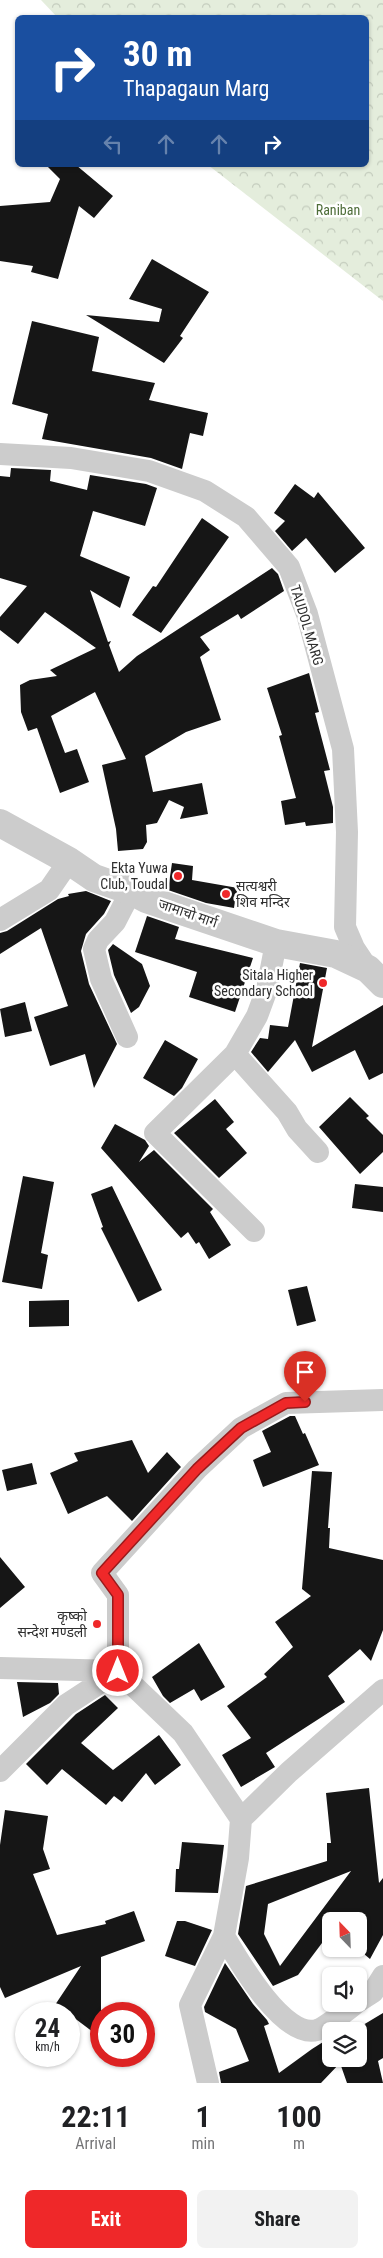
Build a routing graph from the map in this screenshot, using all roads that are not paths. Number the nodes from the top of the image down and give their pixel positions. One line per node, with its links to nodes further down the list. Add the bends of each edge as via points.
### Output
1 (0, 454): 7 (street, TAUDOL MARG, via 71,458 149,471 205,491 246,516 289,567 307,614 342,749 347,832 345,927 354,948)
2 (0, 823): 3 (street, जामाचो मार्ग)
3 (69, 861): 4 (street, जामाचो मार्ग, via 94,878); 5 (street, via 49,890)
4 (131, 891): 6 (street, जामाचो मार्ग); 8 (street, via 115,922 98,940 94,950 100,979)
5 (0, 920)
6 (276, 943): 7 (street, जामाचो मार्ग, via 336,954); 9 (street, via 267,989 257,1016)
7 (375, 977)
8 (127, 1037)
9 (235, 1054): 10 (street); 11 (street, via 155,1133)
10 (318, 1152)
11 (254, 1231)
12 (383, 1400): 14 (street, via 286,1403 241,1428 197,1469 102,1573 118,1595)
13 (0, 1668): 14 (street)
14 (118, 1671): 16 (street, via 66,1705); 17 (street, via 183,1733)
15 (383, 1690): 17 (street, via 288,1772)
16 (0, 1771)
17 (241, 1819): 18 (street, via 238,1858)
18 (224, 1936): 21 (street, via 272,2007 301,2029 317,2030); 22 (street, via 190,2005)
19 (383, 1976): 20 (street)
20 (367, 1996)
21 (343, 2012)
22 (208, 2083)

